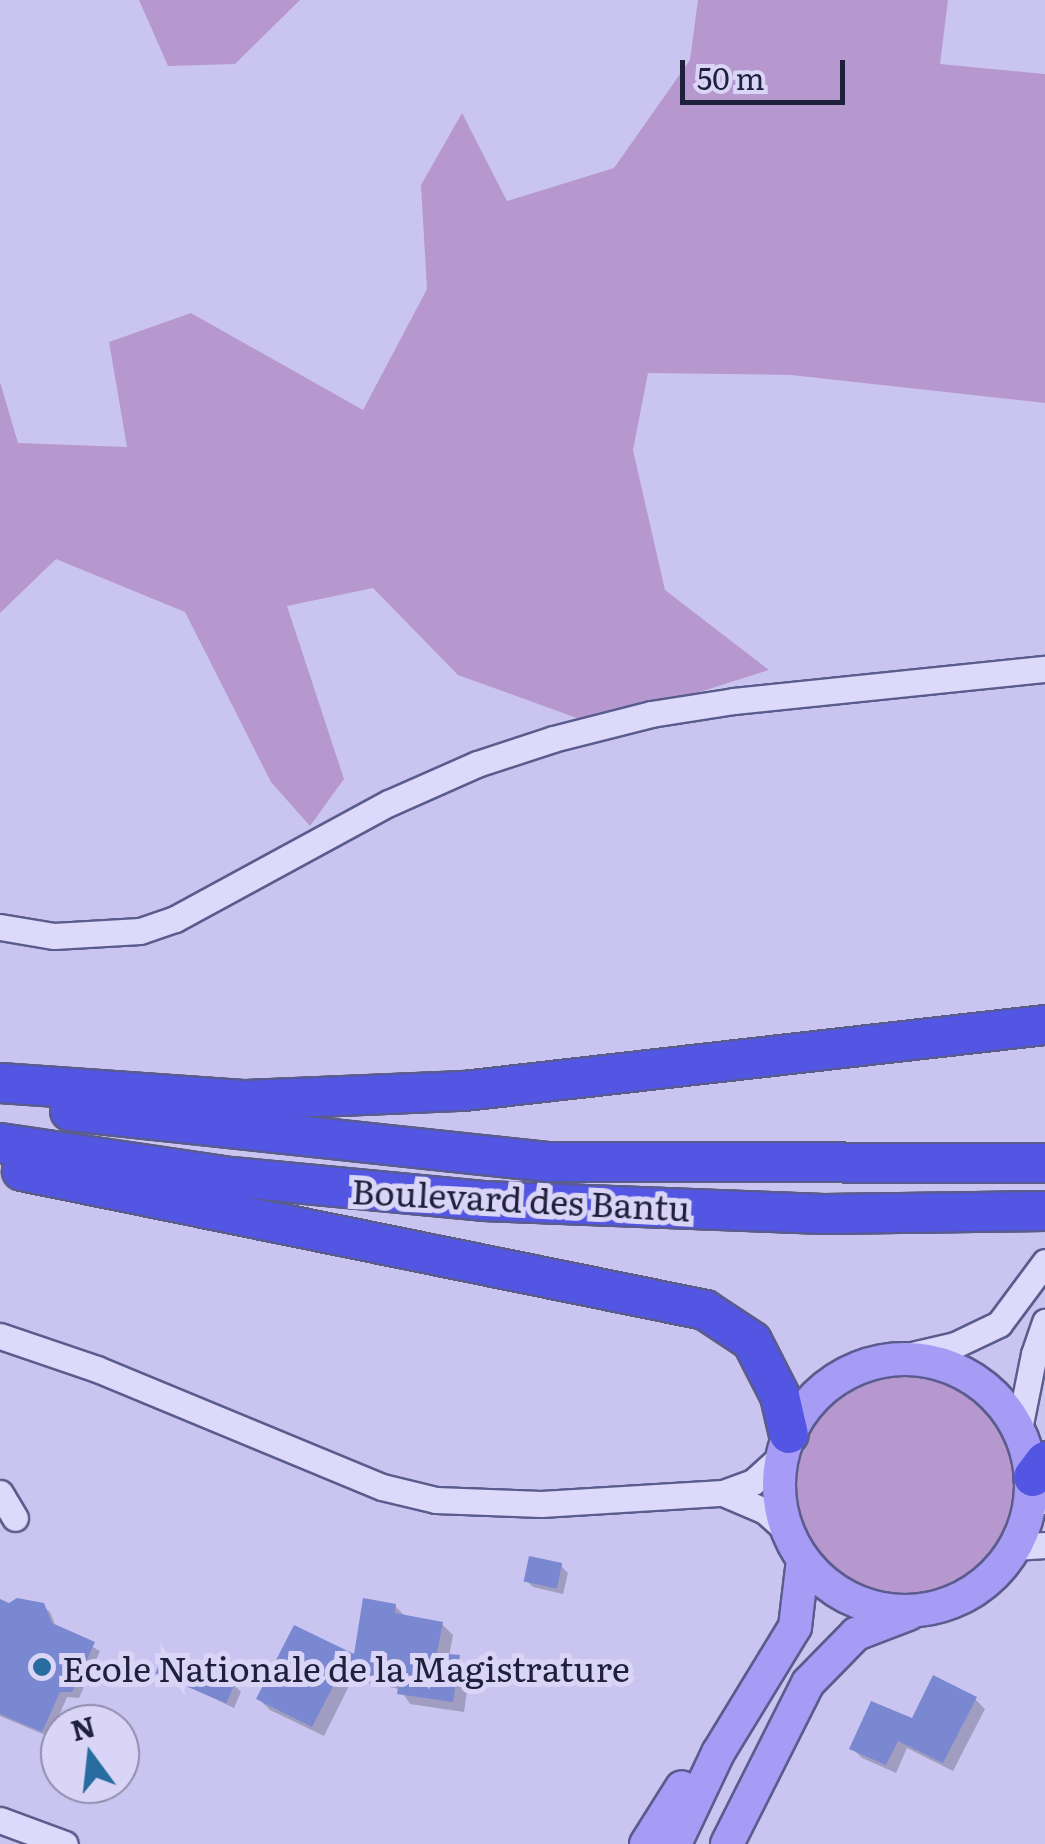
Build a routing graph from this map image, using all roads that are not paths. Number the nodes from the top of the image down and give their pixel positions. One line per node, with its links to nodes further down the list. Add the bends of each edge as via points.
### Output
1 (1045, 670): 2 (street, via 651,714 460,772 158,925 98,937)
2 (0, 927)
3 (1045, 1025): 4 (highway, via 464,1090 246,1100)
4 (0, 1082)
5 (0, 1101): 7 (highway, Boulevard des Bantu, via 549,1162)
6 (0, 1144): 9 (highway, Boulevard des Bantu, via 231,1177 484,1201 824,1214)
7 (1045, 1163)
8 (0, 1167): 15 (highway, via 705,1310 752,1341 780,1396)
9 (1045, 1211)
10 (1041, 1267): 13 (street, via 1012,1311 981,1335)
11 (1045, 1322): 14 (street)
12 (0, 1336): 18 (street, via 408,1494 541,1504)
13 (895, 1359): 14 (main road, via 933,1362 968,1375 997,1398); 15 (main road, via 840,1376 810,1402)
14 (1019, 1429): 16 (main road)
15 (785, 1445): 18 (street, via 753,1482); 20 (main road, via 778,1494)
16 (1039, 1483): 21 (main road)
17 (0, 1492): 19 (street)
18 (723, 1492): 20 (street, via 765,1511)
19 (15, 1518)
20 (795, 1546): 22 (main road, via 830,1587 865,1605); 23 (main road, via 795,1626)
21 (1030, 1546): 22 (main road, via 983,1584)
22 (922, 1610): 25 (main road, via 856,1634 828,1659 789,1712)
23 (766, 1669): 27 (main road); 28 (main road)
24 (0, 1820): 26 (street)
25 (728, 1838)
26 (65, 1844)
27 (646, 1844)
28 (675, 1844)

